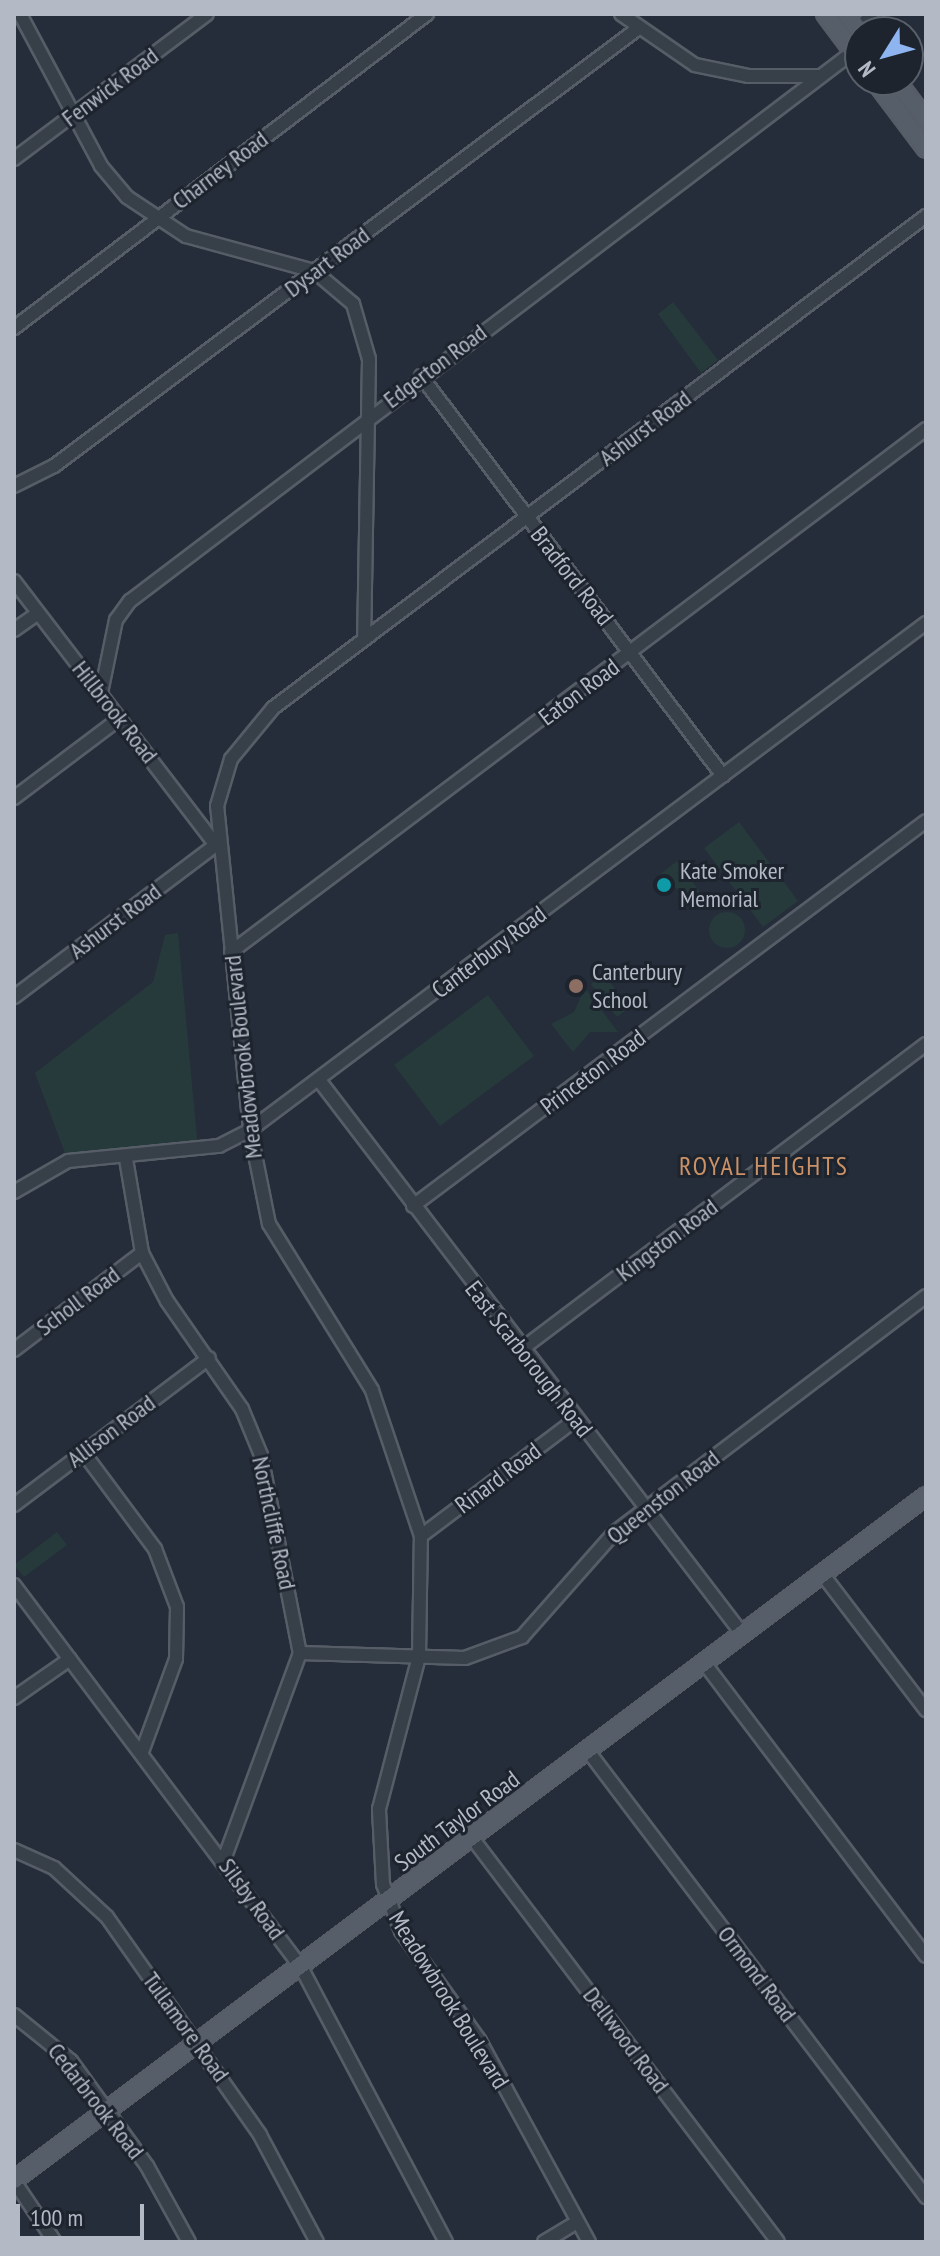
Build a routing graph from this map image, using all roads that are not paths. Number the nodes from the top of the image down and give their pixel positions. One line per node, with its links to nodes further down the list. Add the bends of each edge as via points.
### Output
1 (20, 14): 12 (street)
2 (207, 14): 12 (street, Fenwick Road)
3 (427, 14): 17 (street, Charney Road)
4 (621, 14): 6 (street)
5 (825, 14): 7 (main road)
6 (636, 30): 9 (street, via 715,71); 18 (street, Dysart Road)
7 (844, 40)
8 (844, 63): 9 (street, Edgerton Road)
9 (821, 76): 20 (street, Edgerton Road)
10 (886, 96): 14 (main road)
11 (908, 96): 13 (main road)
12 (73, 115): 15 (street, Fenwick Road); 17 (street, via 115,184)
13 (926, 120)
14 (926, 149)
15 (14, 159)
16 (926, 216): 24 (street, Ashurst Road)
17 (156, 218): 18 (street, via 207,244); 19 (street, Charney Road)
18 (314, 271): 21 (street, via 346,294 364,329); 23 (street, Dysart Road, via 54,466)
19 (14, 328)
20 (421, 376): 21 (street, Edgerton Road); 24 (street, Bradford Road)
21 (364, 419): 29 (street); 31 (street, Edgerton Road, via 130,601 116,620)
22 (926, 429): 30 (street, Eaton Road)
23 (14, 486)
24 (527, 517): 29 (street, Ashurst Road); 30 (street, Bradford Road)
25 (14, 581): 26 (street, Hillbrook Road)
26 (38, 613): 28 (street); 31 (street, Hillbrook Road)
27 (926, 623): 33 (street, Canterbury Road)
28 (14, 630)
29 (364, 639): 36 (street, Meadowbrook Boulevard, via 249,731 223,779)
30 (631, 653): 33 (street, Bradford Road); 37 (street, Eaton Road)
31 (101, 693): 32 (street, Hillbrook Road)
32 (120, 718): 34 (street); 36 (street, Hillbrook Road)
33 (723, 776): 40 (street, Canterbury Road)
34 (14, 798)
35 (926, 821): 44 (street, Princeton Road)
36 (216, 845): 37 (street, Meadowbrook Boulevard); 38 (street, Ashurst Road)
37 (231, 952): 41 (street, Meadowbrook Boulevard)
38 (14, 997)
39 (926, 1044): 47 (street, Kingston Road)
40 (319, 1080): 41 (street, Canterbury Road); 44 (street, East Scarborough Road)
41 (250, 1130): 42 (street, Canterbury Road, via 219,1146); 55 (street, Meadowbrook Boulevard, via 269,1224 372,1390)
42 (126, 1159): 43 (street, Canterbury Road, via 68,1161); 45 (street, Northcliffe Road)
43 (14, 1192)
44 (413, 1206): 47 (street, East Scarborough Road)
45 (142, 1253): 48 (street, Scholl Road); 49 (street, Northcliffe Road)
46 (926, 1296): 54 (street, Queenston Road)
47 (522, 1349): 50 (street, East Scarborough Road)
48 (14, 1350)
49 (209, 1358): 51 (street, Allison Road); 59 (street, Northcliffe Road, via 261,1455)
50 (576, 1419): 54 (street, East Scarborough Road); 55 (street, Rinard Road)
51 (83, 1452): 53 (street, Allison Road); 66 (street, via 155,1549 177,1607 176,1659)
52 (926, 1496): 56 (main road, South Taylor Road)
53 (14, 1505)
54 (645, 1509): 58 (street, East Scarborough Road); 60 (street, Queenston Road, via 592,1555 522,1637 465,1658)
55 (421, 1536): 60 (street, Meadowbrook Boulevard)
56 (823, 1575): 58 (main road, South Taylor Road); 64 (street)
57 (14, 1585): 61 (street, Silsby Road)
58 (743, 1635): 62 (main road, South Taylor Road)
59 (300, 1653): 60 (street, Queenston Road); 69 (street)
60 (419, 1657): 70 (street, Meadowbrook Boulevard, via 379,1809)
61 (70, 1659): 63 (street); 66 (street, Silsby Road)
62 (705, 1664): 65 (main road, South Taylor Road); 71 (street)
63 (14, 1698)
64 (926, 1710)
65 (588, 1751): 67 (main road, South Taylor Road); 77 (street, Ormond Road)
66 (142, 1752): 69 (street, Silsby Road)
67 (473, 1839): 70 (main road, South Taylor Road); 85 (street, Dellwood Road)
68 (14, 1850): 74 (street, Tullamore Road, via 80,1888)
69 (224, 1860): 72 (street, Silsby Road)
70 (388, 1903): 72 (main road, South Taylor Road); 78 (street, Meadowbrook Boulevard, via 490,2059)
71 (926, 1956)
72 (302, 1969): 74 (main road, South Taylor Road); 82 (street, Silsby Road)
73 (14, 2015): 75 (street, Cedarbrook Road, via 52,2041)
74 (200, 2045): 75 (main road, South Taylor Road); 81 (street, Tullamore Road, via 260,2135)
75 (109, 2112): 76 (main road, South Taylor Road); 80 (street, Cedarbrook Road)
76 (14, 2181): 79 (street)
77 (926, 2197)
78 (576, 2223): 83 (street); 84 (street, Meadowbrook Boulevard)
79 (55, 2242)
80 (189, 2242)
81 (317, 2242)
82 (446, 2242)
83 (544, 2242)
84 (589, 2242)
85 (778, 2242)

